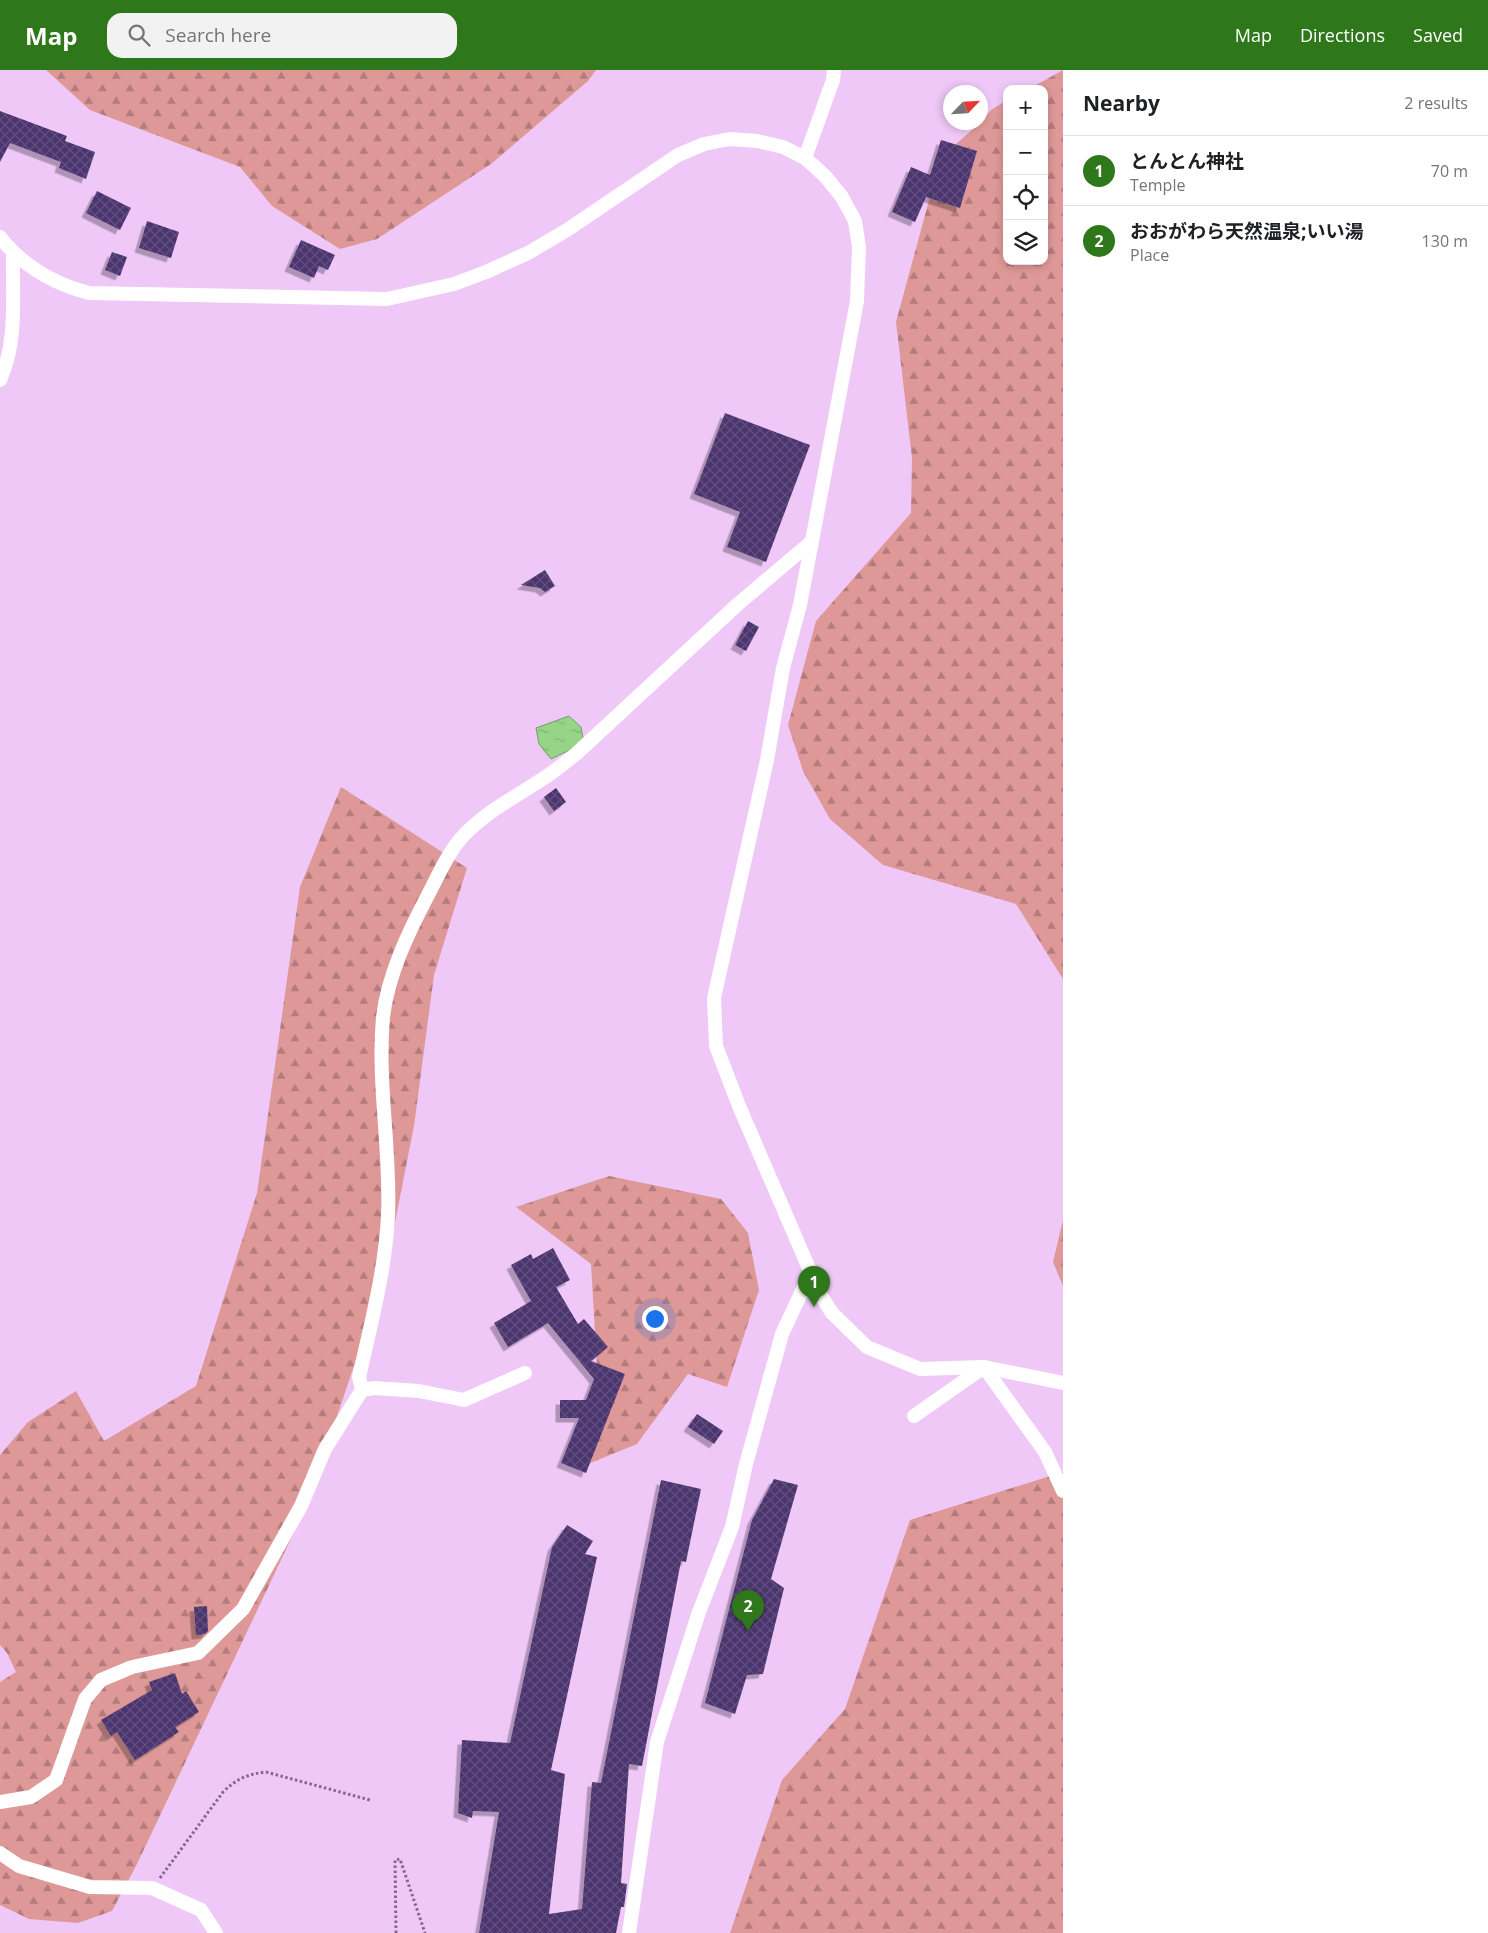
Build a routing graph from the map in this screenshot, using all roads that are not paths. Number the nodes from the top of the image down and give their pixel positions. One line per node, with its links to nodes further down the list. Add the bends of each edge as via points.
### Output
1 (834, 70): 2 (street)
2 (805, 158): 4 (street, via 783,147 757,141 730,139 704,144 678,155 568,230 528,253 454,284 387,299 89,293 65,287); 6 (street, via 842,197 855,221 859,246 857,301)
3 (0, 237): 4 (street)
4 (13, 253): 5 (street, via 12,330 7,365)
5 (0, 380)
6 (810, 542): 7 (street, via 800,605 783,668 767,760 714,998 716,1046); 11 (street, via 577,753 484,818 464,836 414,921 392,979 383,1016 382,1094 390,1172 388,1219 381,1279 359,1377)
7 (810, 1274): 8 (street, via 832,1313 867,1347 920,1369); 17 (street, via 782,1334 732,1527 699,1612 657,1742)
8 (984, 1367): 10 (street); 12 (street); 13 (street, via 1046,1452)
9 (526, 1373): 11 (street, via 464,1400 419,1391)
10 (1063, 1383)
11 (362, 1390): 14 (street, via 325,1448 301,1506 242,1609 198,1653 132,1666 102,1680 85,1699 56,1780 31,1797)
12 (914, 1416)
13 (1063, 1491)
14 (0, 1802)
15 (0, 1853): 16 (street, via 19,1866 90,1887 152,1888 201,1910)
16 (216, 1933)
17 (629, 1933)

